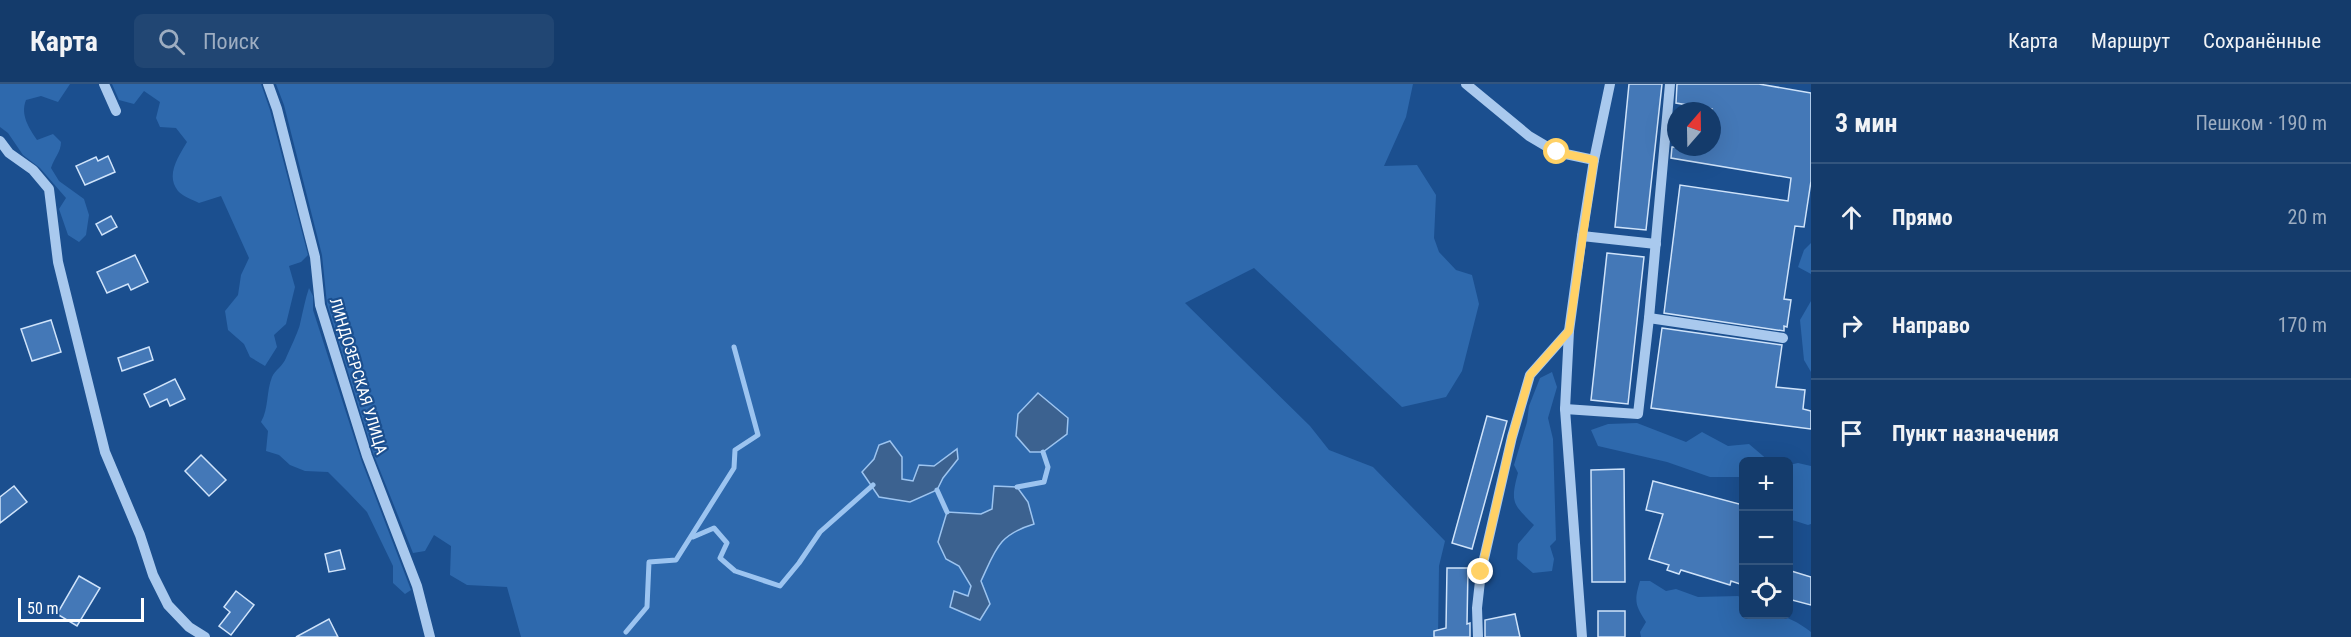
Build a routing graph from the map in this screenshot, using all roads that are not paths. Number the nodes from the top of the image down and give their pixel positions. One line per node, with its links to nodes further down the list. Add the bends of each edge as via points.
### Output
1 (104, 84): 6 (street)
2 (268, 84): 16 (street, ЛИНДОЗЕРСКАЯ УЛИЦА, via 315,257 320,305 368,456 417,586)
3 (1466, 84): 8 (street, via 1529,136 1557,152)
4 (1610, 84): 8 (street)
5 (1670, 84): 10 (street)
6 (116, 111)
7 (0, 141): 15 (street, via 49,189 58,262 105,452 168,605)
8 (1594, 160): 9 (street)
9 (1582, 236): 10 (street); 12 (street)
10 (1656, 244): 11 (street)
11 (1649, 318): 13 (street); 14 (street, via 1638,414)
12 (1569, 331): 14 (street); 17 (street, via 1530,375 1481,572)
13 (1783, 338)
14 (1565, 409): 18 (street)
15 (205, 637)
16 (430, 637)
17 (1478, 637)
18 (1582, 637)

